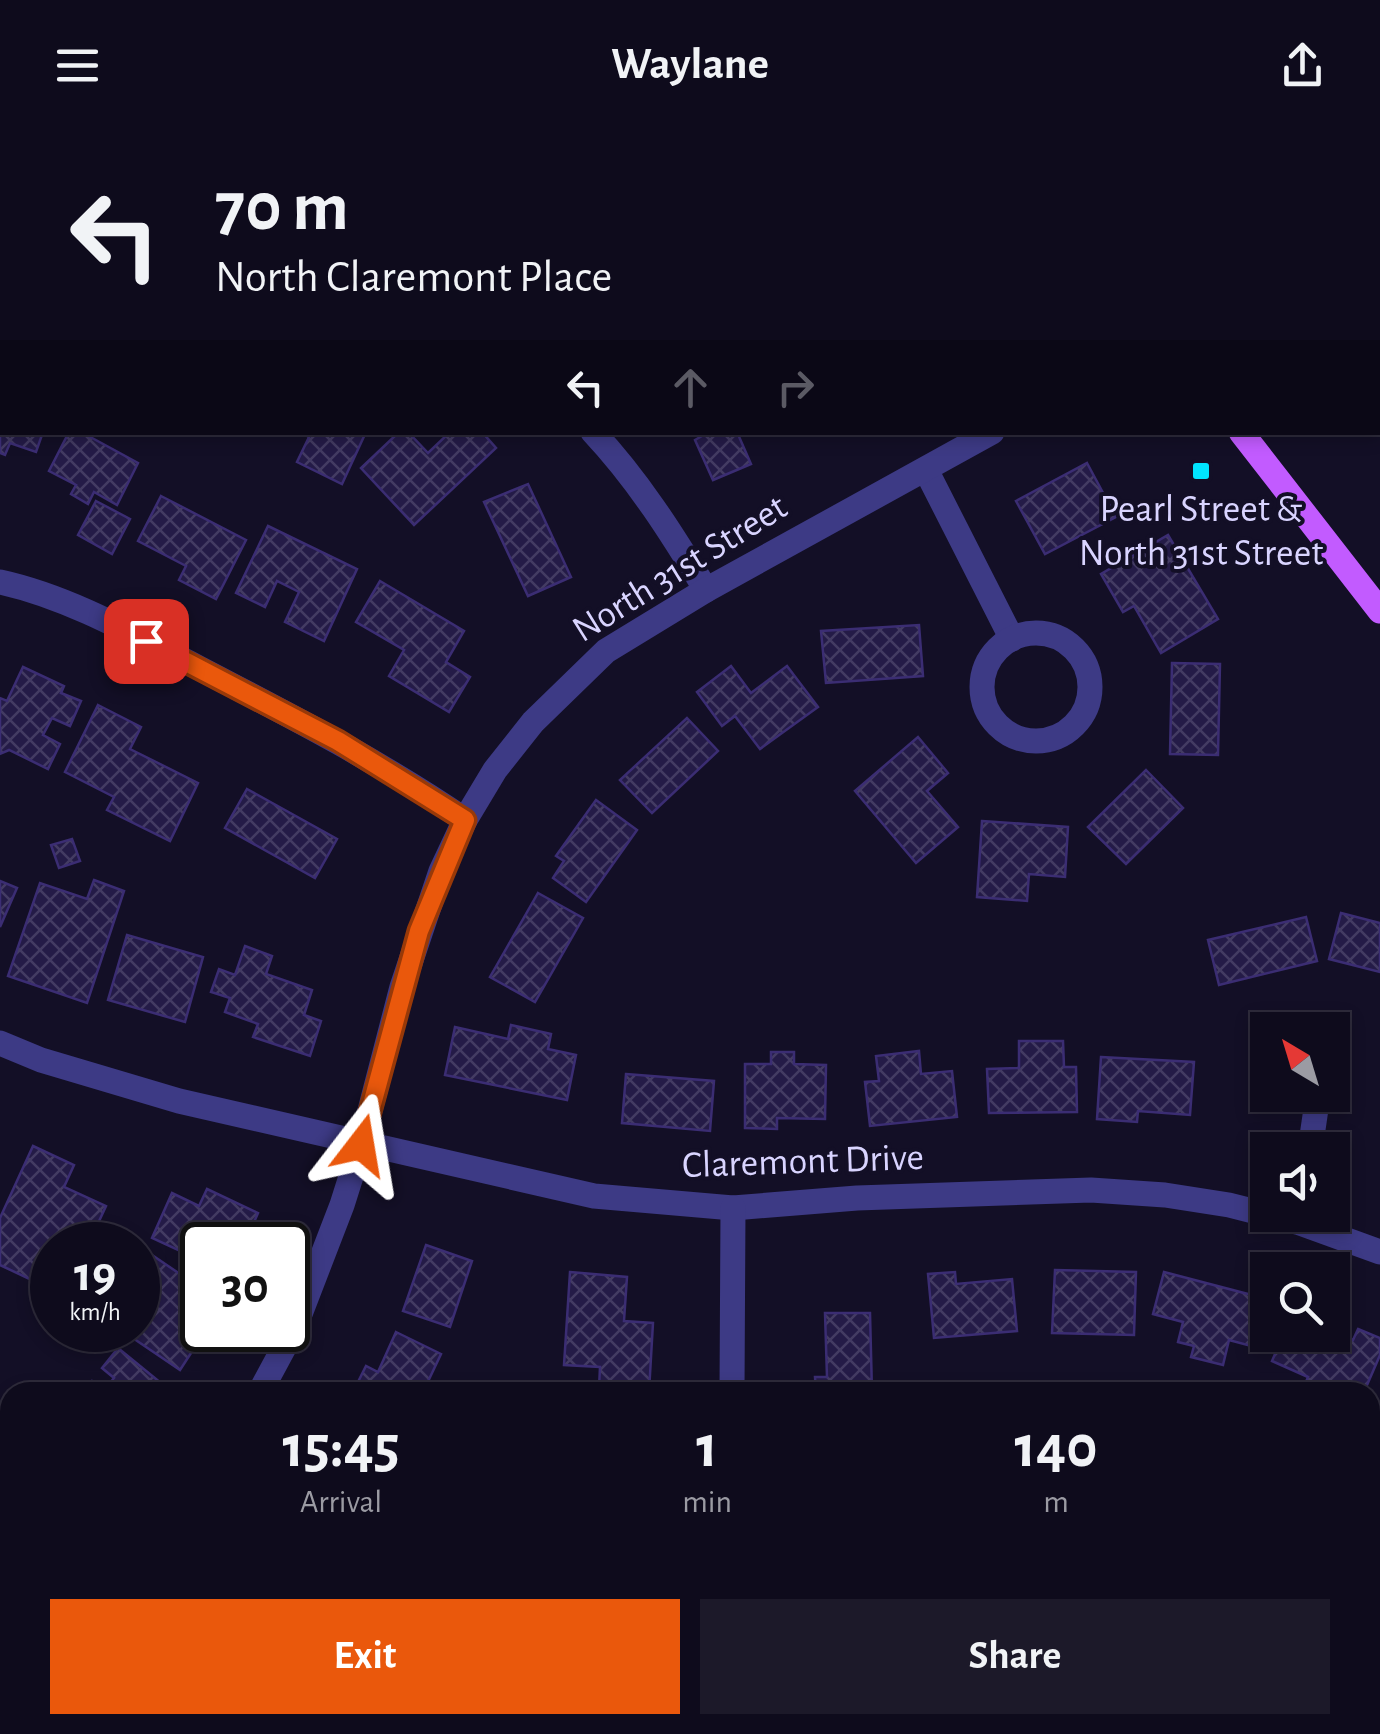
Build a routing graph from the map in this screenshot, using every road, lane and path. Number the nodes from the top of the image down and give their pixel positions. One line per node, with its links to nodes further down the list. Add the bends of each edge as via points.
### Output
1 (596, 435): 6 (street, via 665,522)
2 (987, 435): 4 (street, North 31st Street)
3 (1243, 435): 7 (main road)
4 (926, 470): 6 (street, North 31st Street); 8 (street)
5 (0, 582): 9 (street, via 146,641 338,741)
6 (706, 590): 9 (street, North 31st Street, via 606,652 533,722)
7 (1380, 611)
8 (1012, 638): 8 (street, via 988,662 982,696 988,712 997,726 1028,742 1061,736 1085,712 1085,662 1061,638)
9 (465, 820): 11 (street, North 31st Street, via 419,931)
10 (0, 1043): 11 (street, Claremont Drive, via 103,1080)
11 (361, 1145): 12 (street, Claremont Drive, via 594,1196); 16 (street, North 31st Street, via 295,1327)
12 (734, 1208): 13 (street, Claremont Drive, via 1090,1190); 17 (street)
13 (1250, 1210)
14 (1332, 1232): 15 (street, Claremont Drive)
15 (1380, 1252)
16 (265, 1382)
17 (732, 1382)

